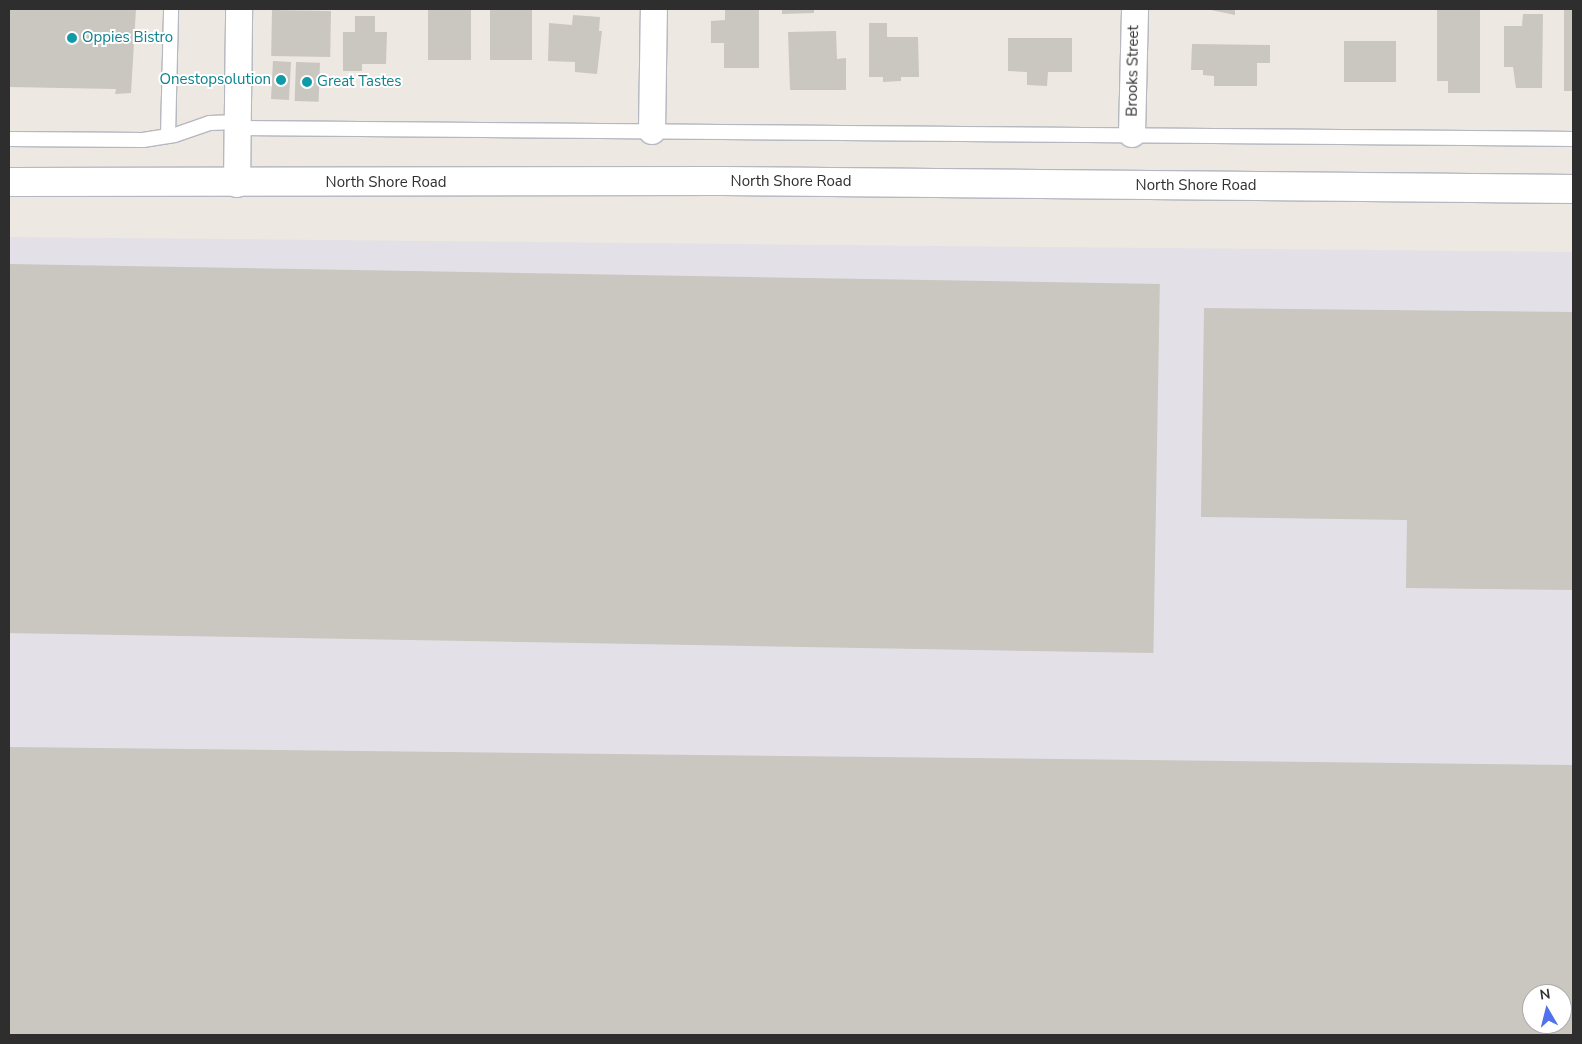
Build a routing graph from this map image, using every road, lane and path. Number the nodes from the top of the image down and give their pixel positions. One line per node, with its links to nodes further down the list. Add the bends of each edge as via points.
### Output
1 (171, 9): 8 (lane)
2 (239, 9): 5 (street)
3 (654, 9): 6 (street)
4 (1135, 9): 7 (street, Brooks Street)
5 (238, 125): 6 (lane); 8 (lane, via 210,123); 12 (street)
6 (652, 131): 7 (lane)
7 (1132, 134): 10 (lane)
8 (168, 136): 9 (lane, via 136,140)
9 (9, 139)
10 (1573, 139)
11 (9, 182): 12 (main road, North Shore Road)
12 (237, 184): 13 (main road, North Shore Road, via 732,182)
13 (1573, 189)

